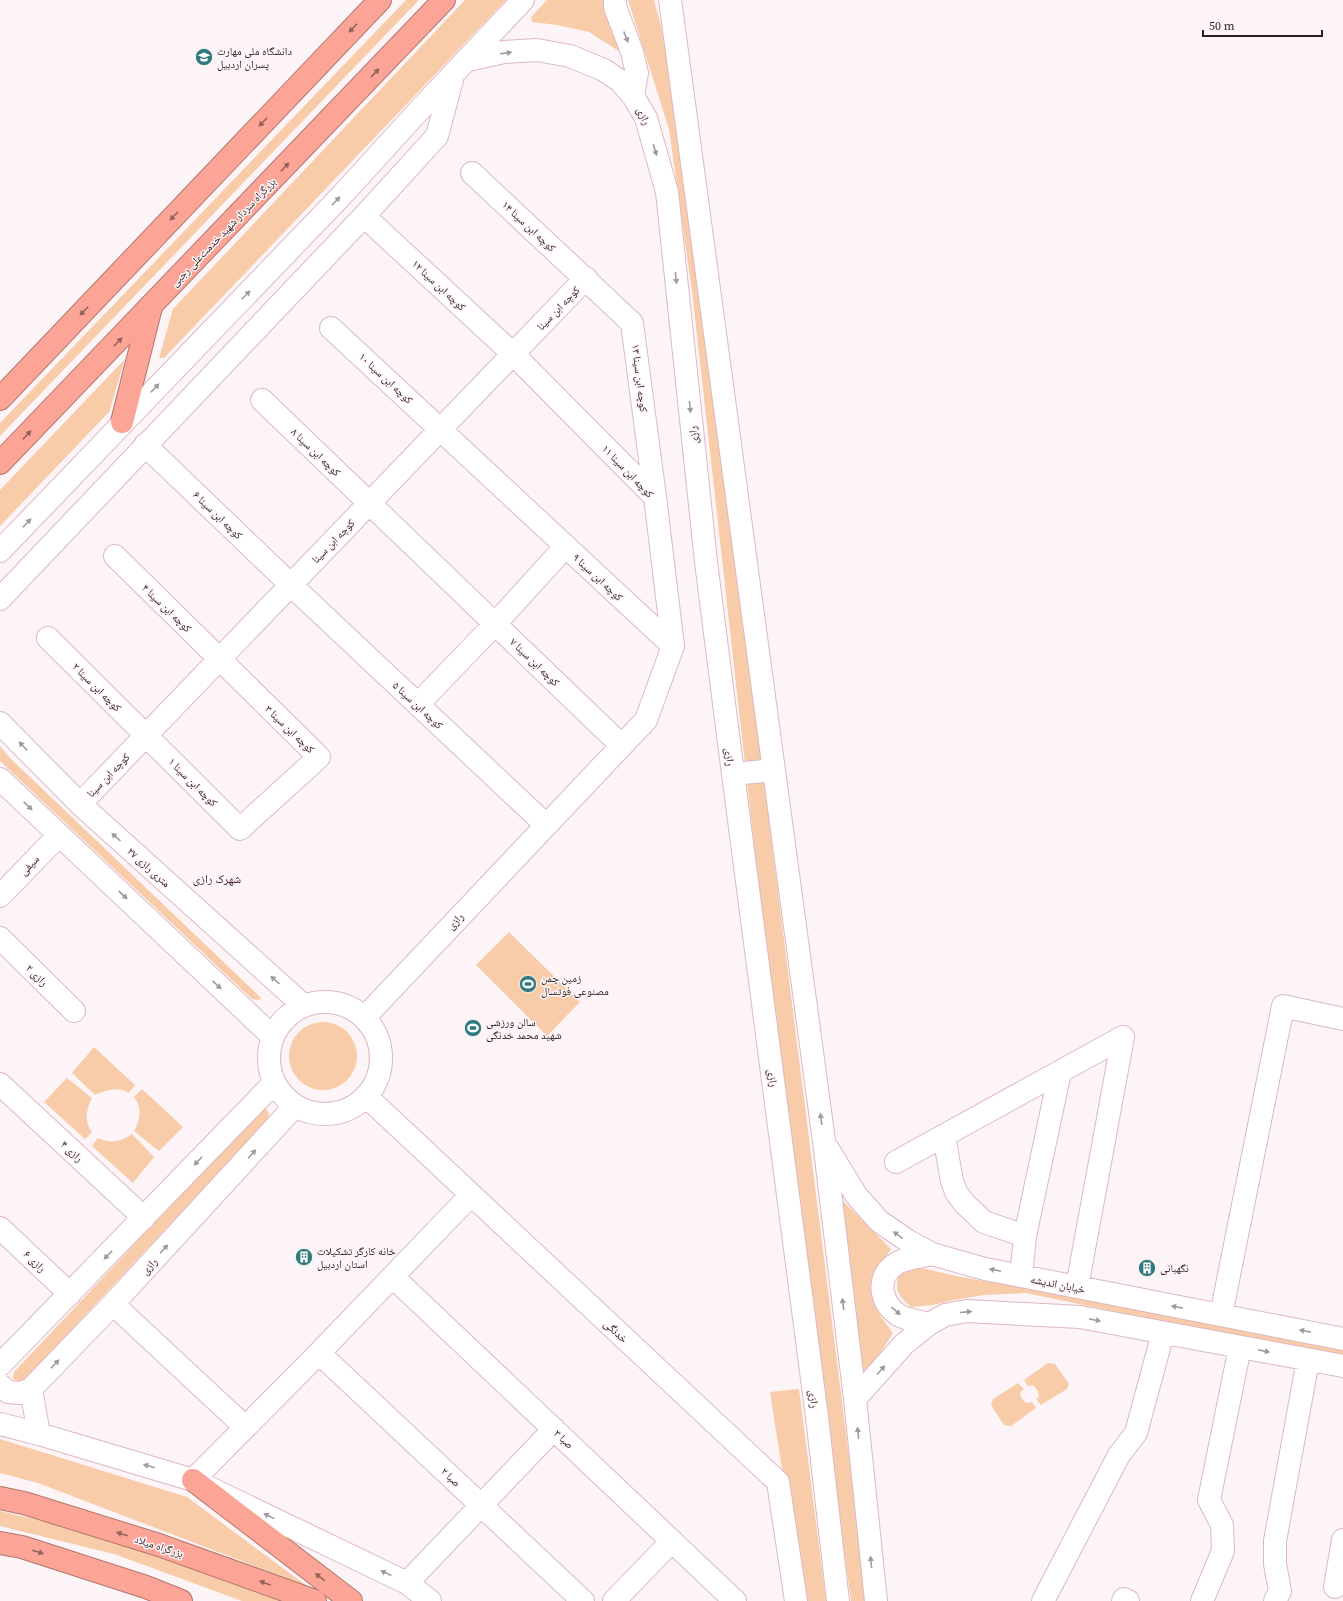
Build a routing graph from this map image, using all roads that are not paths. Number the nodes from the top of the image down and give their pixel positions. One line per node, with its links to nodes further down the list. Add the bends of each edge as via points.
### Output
1 (380, 0): 14 (highway, one-way to 14)
2 (444, 0): 11 (highway, بزرگراه سردار شهید خدمت‌علی رجبی, one-way to 2)
3 (523, 0): 6 (street)
4 (615, 0): 7 (street, one-way to 7, via 615,8 637,73)
5 (670, 0): 35 (street)
6 (461, 67): 7 (street, رازی, one-way to 7, via 504,52 537,50 570,56 604,70 620,81); 9 (street, via 437,136); 16 (street, one-way to 6, via 342,195)
7 (633, 96): 36 (street, رازی, one-way to 36, via 646,118 667,192 706,554)
8 (472, 173): 10 (street, کوچه ابن سینا ۱۴)
9 (364, 216): 13 (street, کوچه ابن سینا ۱۲); 18 (street)
10 (586, 278): 13 (street, کوچه ابن سینا); 20 (street, کوچه ابن سینا ۱۳, via 632,323)
11 (151, 307): 16 (highway); 19 (highway, بزرگراه سردار شهید خدمت‌علی رجبی, one-way to 11)
12 (331, 328): 17 (street, کوچه ابن سینا ۱۰)
13 (513, 354): 17 (street, کوچه ابن سینا); 20 (street, کوچه ابن سینا ۱۱)
14 (0, 399)
15 (262, 400): 21 (street, کوچه ابن سینا ۸)
16 (122, 422): 23 (street, one-way to 16)
17 (441, 429): 21 (street, کوچه ابن سینا); 22 (street, کوچه ابن سینا ۹)
18 (145, 445): 25 (street, کوچه ابن سینا ۶); 26 (street)
19 (0, 463)
20 (655, 497): 29 (street, کوچه ابن سینا ۱۱)
21 (369, 503): 25 (street, کوچه ابن سینا); 27 (street, کوچه ابن سینا ۷)
22 (565, 547): 27 (street); 29 (street, کوچه ابن سینا ۹)
23 (0, 551)
24 (114, 556): 30 (street, کوچه ابن سینا ۴)
25 (291, 585): 30 (street, کوچه ابن سینا); 31 (street, کوچه ابن سینا ۵)
26 (0, 599)
27 (495, 624): 31 (street); 34 (street, کوچه ابن سینا ۷)
28 (48, 638): 33 (street, کوچه ابن سینا ۲)
29 (673, 646): 34 (street, via 646,720)
30 (219, 659): 33 (street, کوچه ابن سینا); 40 (street, کوچه ابن سینا ۳, via 319,757)
31 (418, 704): 39 (street, کوچه ابن سینا ۵)
32 (0, 723): 38 (street, ۲۷ متری رازی, one-way to 32)
33 (146, 736): 38 (street, کوچه ابن سینا); 40 (street, کوچه ابن سینا ۱)
34 (621, 745): 39 (street)
35 (774, 770): 36 (street); 55 (street, one-way to 35)
36 (733, 774): 99 (street, رازی, via 814,1393)
37 (0, 779): 41 (street, one-way to 41)
38 (80, 804): 44 (street, ۲۷ متری رازی, one-way to 38)
39 (546, 825): 46 (street, رازی)
40 (240, 829)
41 (59, 835): 42 (street, سیفی); 48 (street, one-way to 48)
42 (0, 896)
43 (0, 938): 45 (street, رازی ۲)
44 (304, 1006): 46 (street, via 319,1002 336,1003 351,1008); 48 (street, via 285,1019)
45 (74, 1011)
46 (364, 1018): 52 (street, via 375,1031 380,1048 381,1066 376,1082)
47 (1343, 1019): 67 (street, via 1283,1006)
48 (273, 1037): 50 (street, via 269,1060)
49 (1060, 1072): 54 (street); 60 (street); 64 (street, via 1123,1037)
50 (274, 1083): 53 (street, via 283,1096); 58 (street, one-way to 58)
51 (0, 1084): 58 (street, رازی ۴)
52 (367, 1097): 53 (street, via 351,1109 332,1115 313,1114); 57 (street, خدنگی)
53 (295, 1106): 66 (street, رازی, one-way to 53)
54 (944, 1136): 56 (street); 60 (street, via 952,1181 964,1203 984,1222)
55 (824, 1141): 61 (street, خیابان اندیشه, one-way to 55, via 879,1221 856,1195); 78 (street, one-way to 55)
56 (896, 1162)
57 (471, 1195): 63 (street); 91 (street, خدنگی, via 778,1482)
58 (144, 1218): 65 (street, one-way to 65)
59 (0, 1228): 65 (street, رازی ۶)
60 (1025, 1236): 62 (street)
61 (932, 1254): 62 (street, خیابان اندیشه, one-way to 61); 68 (street, one-way to 68, via 894,1265 886,1274 882,1286 884,1300 898,1315)
62 (1021, 1276): 64 (street, خیابان اندیشه)
63 (393, 1277): 72 (street); 81 (street, صبا ۳)
64 (1077, 1288): 67 (street, خیابان اندیشه, one-way to 64)
65 (70, 1294): 74 (street)
66 (113, 1304): 77 (street, رازی, one-way to 66); 80 (street)
67 (1222, 1315): 70 (street, خیابان اندیشه, one-way to 67)
68 (930, 1324): 69 (street, one-way to 69, via 945,1315 966,1311 1080,1317); 78 (street, one-way to 68, via 904,1344)
69 (1163, 1333): 71 (street); 101 (street, via 1136,1433 1119,1454)
70 (1343, 1339)
71 (1240, 1347): 73 (street, one-way to 73); 104 (street, via 1209,1500 1222,1525 1223,1551)
72 (319, 1353): 80 (street); 85 (street, صبا ۲)
73 (1308, 1360): 75 (street); 105 (street, via 1275,1541 1275,1564 1280,1591)
74 (0, 1365)
75 (1343, 1366)
76 (0, 1385): 77 (street, via 8,1392 21,1393)
77 (31, 1389): 82 (street)
78 (855, 1399): 100 (street, one-way to 78)
79 (0, 1424): 82 (street)
80 (245, 1427): 83 (street)
81 (554, 1429): 85 (street); 87 (street, صبا ۳)
82 (39, 1434): 83 (street, one-way to 82)
83 (193, 1480): 89 (street, one-way to 83); 94 (highway, one-way to 83)
84 (0, 1498): 93 (highway, بزرگراه میلاد, one-way to 84, via 159,1545 24,1503)
85 (482, 1506): 89 (street); 96 (street, صبا ۲)
86 (1343, 1540): 90 (street)
87 (672, 1541): 97 (street); 98 (street, صبا ۳)
88 (0, 1543): 92 (highway, one-way to 92, via 22,1547 146,1587)
89 (407, 1583): 95 (street)
90 (1334, 1587)
91 (796, 1599)
92 (181, 1601)
93 (315, 1601)
94 (351, 1601)
95 (430, 1601)
96 (583, 1601)
97 (614, 1601)
98 (735, 1601)
99 (838, 1601)
100 (876, 1601)
101 (1043, 1601)
102 (1123, 1601): 103 (street)
103 (1128, 1601)
104 (1202, 1601)
105 (1275, 1601)

